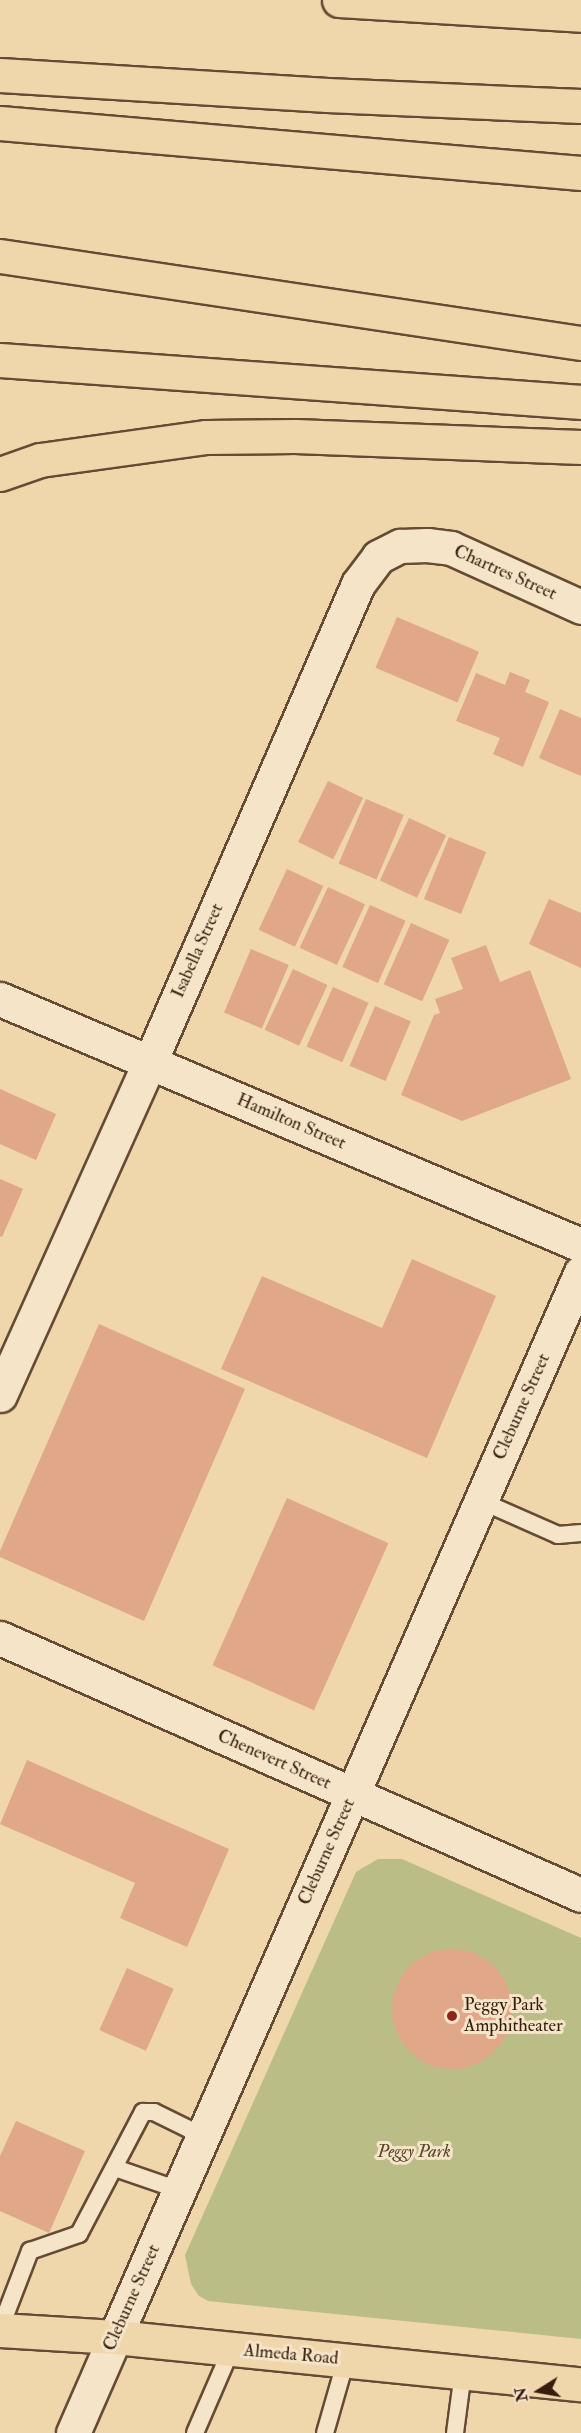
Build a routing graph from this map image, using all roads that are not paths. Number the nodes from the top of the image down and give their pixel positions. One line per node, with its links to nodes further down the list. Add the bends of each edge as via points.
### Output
1 (339, 0): 2 (main road)
2 (581, 15)
3 (0, 68): 5 (main road)
4 (0, 75): 5 (main road)
5 (101, 81): 6 (main road, via 327,96)
6 (581, 106)
7 (0, 123): 8 (main road)
8 (581, 173)
9 (0, 256): 10 (main road)
10 (581, 343)
11 (0, 360): 12 (main road)
12 (581, 402)
13 (581, 447): 14 (main road, via 295,436 206,437 40,460)
14 (0, 474)
15 (427, 545): 16 (street, Chartres Street, via 451,548); 18 (street, Isabella Street, via 400,546 378,557 358,584)
16 (581, 607)
17 (0, 999): 18 (street, Hamilton Street)
18 (150, 1062): 19 (street, Hamilton Street); 21 (street, Isabella Street)
19 (581, 1245)
20 (581, 1272): 22 (street, Cleburne Street)
21 (0, 1395)
22 (481, 1501): 23 (lane, via 558,1535); 25 (street, Cleburne Street)
23 (581, 1533)
24 (0, 1638): 25 (street, Chenevert Street)
25 (352, 1795): 26 (street, Chenevert Street); 27 (street, Cleburne Street)
26 (581, 1895)
27 (203, 2136): 28 (lane, via 154,2112 143,2112); 29 (street, Cleburne Street)
28 (115, 2168): 29 (lane); 30 (lane, via 78,2234 30,2251)
29 (179, 2190): 31 (street, Cleburne Street)
30 (0, 2329): 31 (main road, Almeda Road)
31 (115, 2337): 32 (main road, Almeda Road); 36 (street, Cleburne Street)
32 (231, 2350): 33 (main road, Almeda Road); 37 (lane)
33 (346, 2360): 34 (main road, Almeda Road); 38 (lane)
34 (463, 2372): 35 (main road, Almeda Road); 39 (lane)
35 (581, 2384)
36 (73, 2433)
37 (195, 2433)
38 (325, 2433)
39 (455, 2433)

